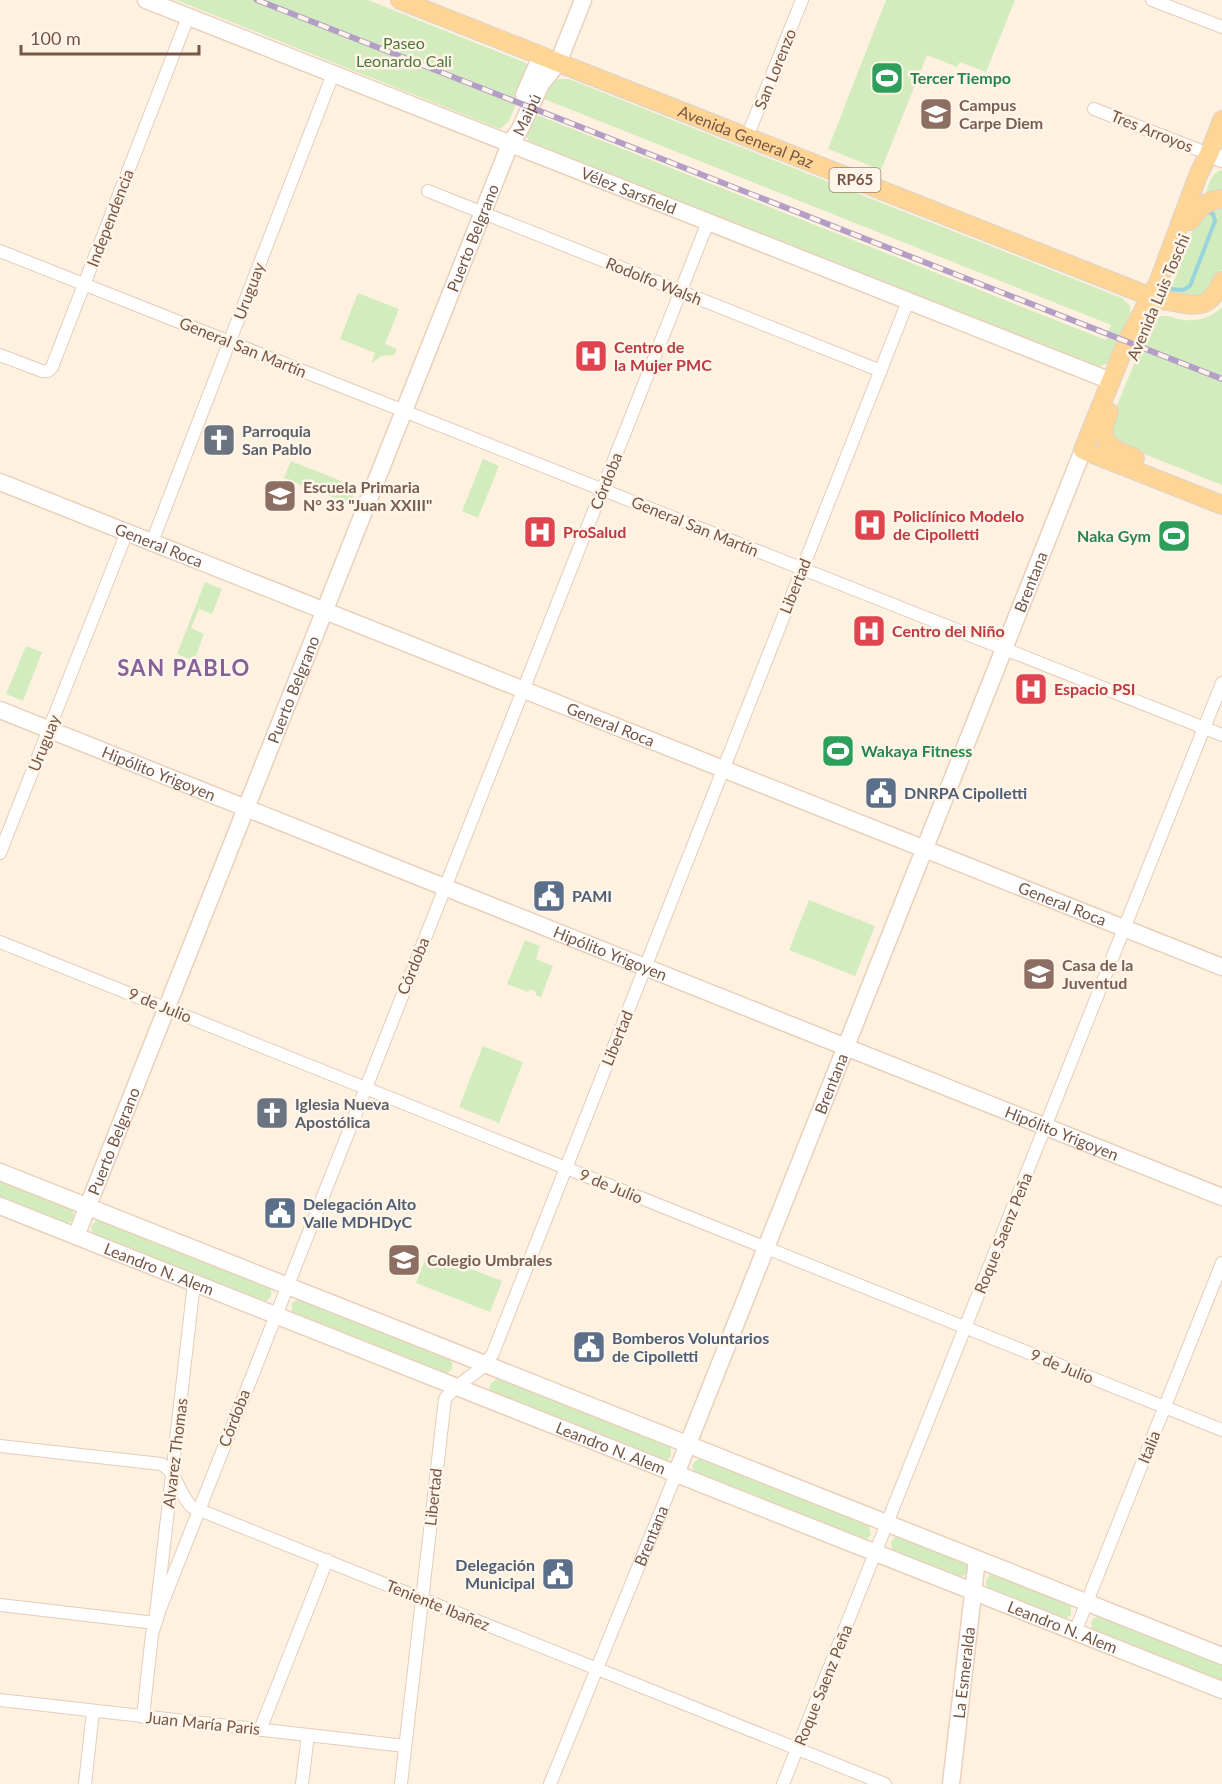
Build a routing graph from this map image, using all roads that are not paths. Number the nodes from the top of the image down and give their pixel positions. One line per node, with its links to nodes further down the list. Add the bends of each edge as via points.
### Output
1 (146, 0): 6 (street, Vélez Sarsfield)
2 (400, 0): 8 (main road, Avenida General Paz / RP65)
3 (583, 0): 8 (street, Maipú)
4 (802, 0): 12 (street, San Lorenzo)
5 (1152, 0): 7 (street)
6 (188, 16): 9 (street, Vélez Sarsfield); 22 (street, Independencia)
7 (1222, 27)
8 (549, 59): 12 (main road, Avenida General Paz / RP65); 13 (street, Maipú, via 541,84)
9 (333, 74): 13 (street, Vélez Sarsfield); 27 (street, Uruguay)
10 (1094, 109): 14 (street, Tres Arroyos)
11 (1222, 120): 14 (main road, Avenida Luis Toschi)
12 (747, 137): 24 (main road, Avenida General Paz / RP65)
13 (510, 144): 17 (street, Puerto Belgrano); 19 (street, Vélez Sarsfield)
14 (1216, 157): 18 (main road, Avenida Luis Toschi); 24 (main road, Avenida Luis Toschi, via 1199,173)
15 (429, 191): 17 (street, Rodolfo Walsh)
16 (1222, 199): 18 (main road, via 1206,204)
17 (482, 213): 23 (street, Rodolfo Walsh); 31 (street, Puerto Belgrano)
18 (1190, 221): 24 (main road, Avenida Luis Toschi, via 1168,282)
19 (708, 222): 23 (street, Córdoba); 25 (street, Vélez Sarsfield)
20 (0, 251): 22 (street, General San Martín)
21 (1222, 281): 24 (main road, RP65, via 1213,298 1200,305)
22 (84, 284): 27 (street, General San Martín); 28 (street, Independencia, via 50,369 42,371)
23 (681, 292): 29 (street, Rodolfo Walsh); 34 (street, Córdoba)
24 (1155, 299): 26 (main road, via 1173,312 1189,316 1207,313); 30 (main road, Avenida Luis Toschi, via 1127,341); 35 (main road, Avenida Luis Toschi, via 1107,416 1104,438 1121,452)
25 (908, 301): 29 (street, Libertad); 30 (street, Vélez Sarsfield)
26 (1222, 302)
27 (229, 342): 31 (street, General San Martín); 38 (street, Uruguay)
28 (0, 355)
29 (881, 371): 39 (street, Libertad)
30 (1111, 381): 32 (main road, Brentana)
31 (404, 411): 34 (street, General San Martín); 40 (street, Puerto Belgrano)
32 (1084, 448): 35 (main road, via 1194,488); 36 (main road); 41 (street, Brentana)
33 (0, 482): 37 (street, General Roca)
34 (602, 489): 39 (street, General San Martín); 43 (street, Córdoba)
35 (1222, 493)
36 (1222, 505)
37 (127, 532): 38 (street, General Roca); 46 (street, Uruguay)
38 (152, 542): 40 (street, General Roca)
39 (802, 568): 41 (street, General San Martín); 48 (street, Libertad)
40 (324, 610): 43 (street, General Roca); 49 (street, Puerto Belgrano)
41 (1004, 648): 45 (street, General San Martín); 50 (street, Brentana)
42 (1222, 682): 45 (street, Roque Saenz Peña)
43 (523, 689): 48 (street, General Roca); 52 (street, Córdoba)
44 (0, 710): 46 (street, Hipólito Yrigoyen)
45 (1204, 728): 47 (street, General San Martín); 53 (street, Roque Saenz Peña)
46 (49, 730): 49 (street, Hipólito Yrigoyen); 51 (street, Uruguay)
47 (1222, 735)
48 (723, 769): 50 (street, General Roca); 55 (street, Libertad)
49 (246, 808): 52 (street, Hipólito Yrigoyen); 57 (street, Puerto Belgrano)
50 (925, 849): 53 (street, General Roca); 58 (street, Brentana)
51 (0, 853)
52 (444, 887): 55 (street, Hipólito Yrigoyen); 59 (street, Córdoba)
53 (1124, 928): 56 (street, General Roca); 60 (street, Roque Saenz Peña)
54 (0, 942): 57 (street, 9 de Julio)
55 (645, 967): 58 (street, Hipólito Yrigoyen); 61 (street, Libertad)
56 (1222, 967)
57 (166, 1008): 59 (street, 9 de Julio); 65 (street, Puerto Belgrano)
58 (846, 1047): 60 (street, Hipólito Yrigoyen); 67 (street, Brentana)
59 (365, 1088): 61 (street, 9 de Julio); 70 (street, Córdoba)
60 (1045, 1126): 63 (street, Hipólito Yrigoyen); 72 (street, Roque Saenz Peña)
61 (565, 1168): 67 (street, 9 de Julio); 73 (street, Libertad)
62 (0, 1172): 65 (street, Leandro N. Alem)
63 (1222, 1197)
64 (0, 1206): 66 (street, Leandro N. Alem)
65 (87, 1207): 66 (street, Puerto Belgrano); 70 (street, Leandro N. Alem)
66 (76, 1236): 69 (street, Leandro N. Alem)
67 (766, 1248): 72 (street, 9 de Julio); 77 (street, Brentana)
68 (1222, 1263): 75 (street, Italia)
69 (194, 1283): 71 (street, Leandro N. Alem); 80 (street, Alvarez Thomas)
70 (286, 1286): 71 (street, Córdoba); 73 (street, Leandro N. Alem)
71 (275, 1315): 74 (street, Leandro N. Alem); 81 (street, Córdoba)
72 (965, 1328): 75 (street, 9 de Julio); 82 (street, Roque Saenz Peña)
73 (485, 1365): 74 (street, Libertad); 77 (street, Leandro N. Alem)
74 (457, 1387): 79 (street, Leandro N. Alem); 87 (street, Libertad, via 443,1405)
75 (1165, 1407): 76 (street, 9 de Julio); 88 (street, Italia)
76 (1222, 1430)
77 (687, 1445): 79 (street, Brentana); 82 (street, Leandro N. Alem)
78 (0, 1446): 80 (street, via 157,1464 168,1468)
79 (676, 1474): 83 (street, Leandro N. Alem); 93 (street, Brentana)
80 (172, 1475): 81 (street, Teniente Ibañez, via 188,1502); 90 (street, Alvarez Thomas)
81 (199, 1509): 85 (street, Teniente Ibañez); 90 (street, Córdoba)
82 (887, 1524): 83 (street, Roque Saenz Peña); 84 (street, Leandro N. Alem)
83 (875, 1553): 86 (street, Leandro N. Alem); 101 (street, Roque Saenz Peña)
84 (977, 1559): 86 (street, La Esmeralda); 88 (street, Leandro N. Alem)
85 (327, 1560): 87 (street, Teniente Ibañez); 98 (street)
86 (973, 1592): 91 (street, Leandro N. Alem); 108 (street, La Esmeralda)
87 (422, 1599): 93 (street, Teniente Ibañez); 100 (street, Libertad)
88 (1087, 1603): 91 (street, Italia); 92 (street, Leandro N. Alem)
89 (0, 1605): 90 (street)
90 (155, 1623): 97 (street, Córdoba)
91 (1075, 1632): 94 (street, Leandro N. Alem)
92 (1222, 1656)
93 (596, 1668): 101 (street, Teniente Ibañez); 105 (street, Brentana)
94 (1222, 1690)
95 (0, 1700): 96 (street, Juan María Paris)
96 (93, 1711): 97 (street, Juan María Paris); 102 (street)
97 (143, 1717): 98 (street, Juan María Paris)
98 (260, 1730): 99 (street, Juan María Paris)
99 (308, 1735): 100 (street, Juan María Paris); 103 (street)
100 (405, 1746): 104 (street, Libertad)
101 (797, 1749): 106 (street, Roque Saenz Peña); 107 (street, Teniente Ibañez)
102 (85, 1784)
103 (302, 1784)
104 (401, 1784)
105 (550, 1784)
106 (783, 1784)
107 (885, 1784)
108 (951, 1784)

